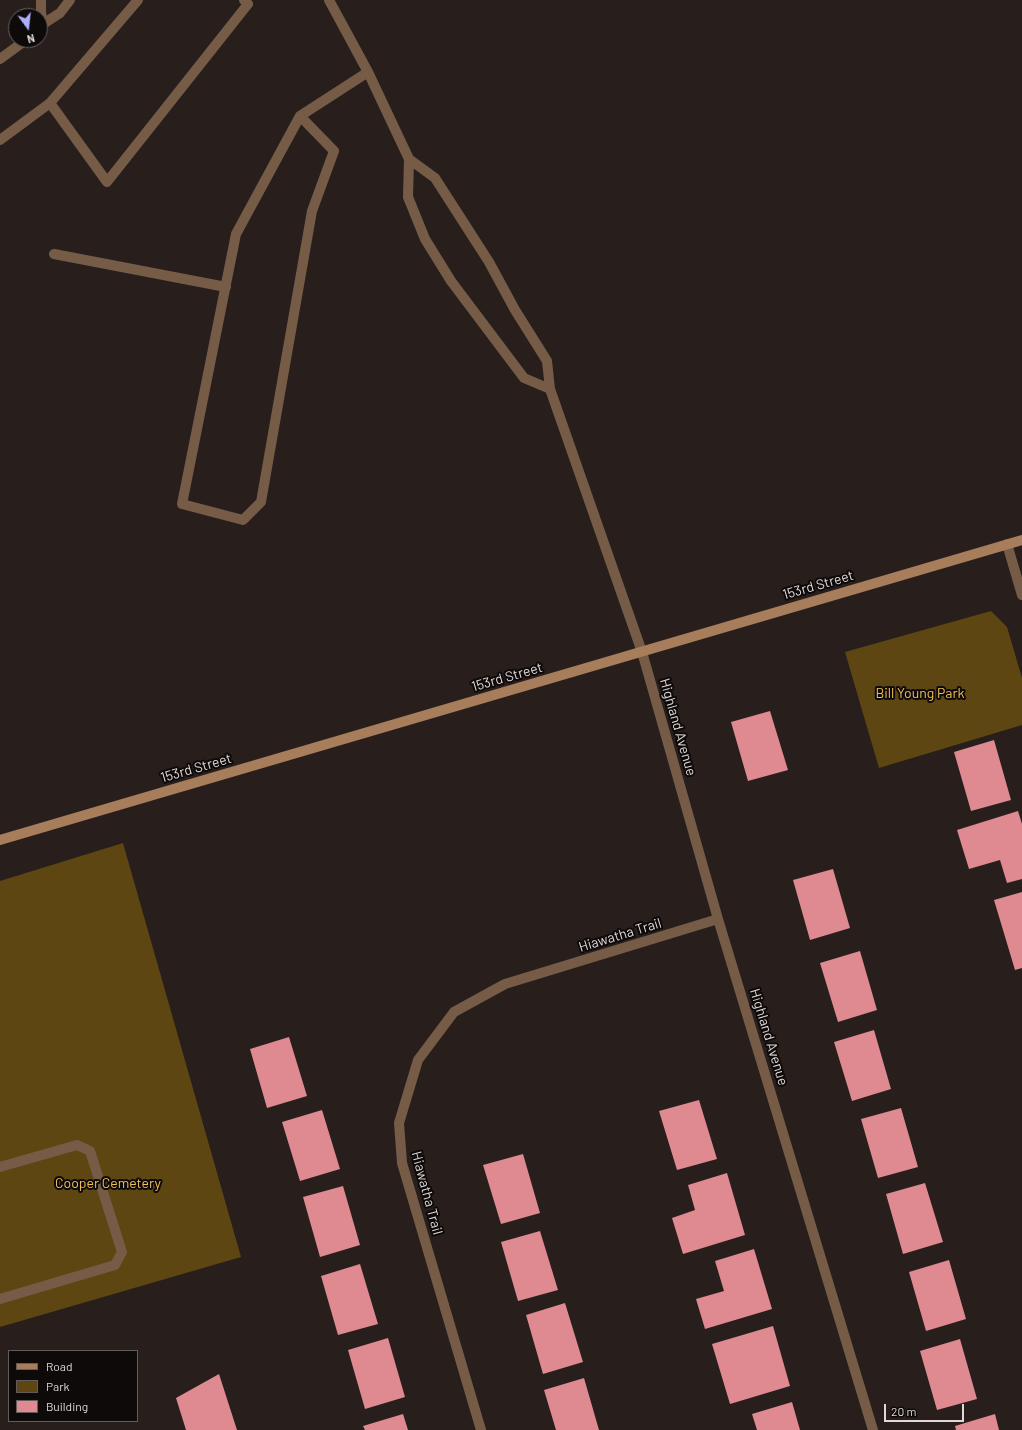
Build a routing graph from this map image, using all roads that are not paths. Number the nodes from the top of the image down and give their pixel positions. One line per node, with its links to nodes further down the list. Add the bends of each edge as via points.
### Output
1 (70, 0): 5 (street)
2 (138, 0): 9 (street)
3 (330, 0): 8 (street)
4 (248, 1): 9 (street, via 107,182)
5 (48, 22)
6 (15, 48): 7 (street)
7 (0, 59)
8 (368, 72): 10 (street); 12 (street)
9 (50, 103): 11 (street)
10 (300, 116): 14 (street, via 236,234); 14 (street, via 334,151 312,211 260,502 243,520 182,504)
11 (0, 140)
12 (409, 159): 15 (street, Highland Avenue, via 435,178 489,262 547,361); 15 (street, via 408,197 424,239 450,281 524,378)
13 (54, 254): 14 (street)
14 (226, 287)
15 (550, 389): 19 (street, Highland Avenue)
16 (1022, 540): 17 (street, 153rd Street)
17 (1007, 544): 18 (street); 19 (street, 153rd Street)
18 (1022, 595)
19 (642, 652): 20 (street, 153rd Street); 21 (street, Highland Avenue)
20 (0, 840)
21 (718, 919): 24 (street, Hiawatha Trail, via 505,984 454,1012 418,1060 399,1123 402,1163); 25 (street, Highland Avenue)
22 (0, 1167): 23 (street, via 77,1144 90,1151 122,1252 115,1265)
23 (0, 1299)
24 (481, 1430)
25 (873, 1430)

